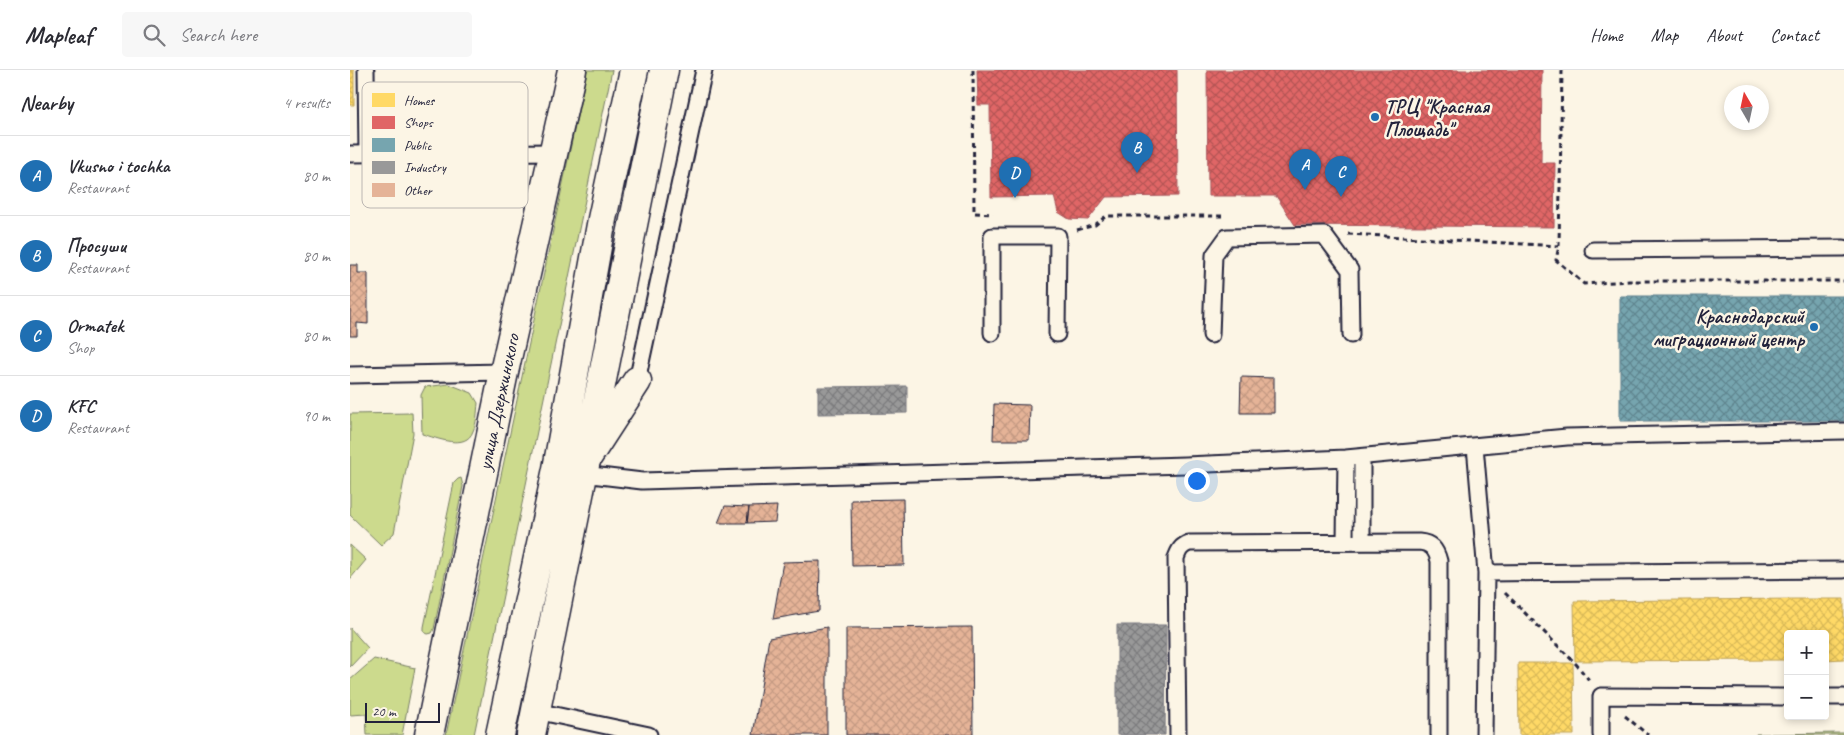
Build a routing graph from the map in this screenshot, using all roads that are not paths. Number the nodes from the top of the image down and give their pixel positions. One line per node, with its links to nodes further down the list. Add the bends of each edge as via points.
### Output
1 (572, 70): 6 (main road, улица Дзержинского)
2 (634, 70): 30 (main road, via 557,469)
3 (664, 70): 20 (main road)
4 (704, 70): 15 (lane)
5 (528, 152): 6 (lane)
6 (555, 152): 13 (main road, улица Дзержинского)
7 (1844, 248): 8 (lane)
8 (1593, 250)
9 (992, 333): 10 (lane, via 992,236 1058,236)
10 (1057, 334)
11 (1212, 335): 12 (lane, via 1214,255 1227,237 1324,234 1350,270)
12 (1351, 335)
13 (504, 372): 14 (lane); 29 (main road, улица Дзержинского)
14 (350, 375)
15 (637, 381): 20 (main road)
16 (1844, 431): 17 (lane, via 1567,437)
17 (1475, 446): 19 (lane); 24 (lane)
18 (1346, 458): 19 (lane); 20 (lane, via 642,481); 21 (lane)
19 (1362, 458): 22 (lane)
20 (585, 466): 28 (main road)
21 (1345, 542): 22 (lane); 32 (lane, via 1189,543 1178,550)
22 (1362, 542): 33 (lane, via 1427,543 1437,554)
23 (1844, 570): 24 (lane)
24 (1486, 573): 34 (lane)
25 (1784, 697): 35 (lane, via 1601,696)
26 (1829, 697): 27 (lane)
27 (1844, 697)
28 (533, 723): 31 (lane)
29 (429, 735)
30 (500, 735)
31 (649, 735)
32 (1178, 735)
33 (1439, 735)
34 (1484, 735)
35 (1601, 735)

